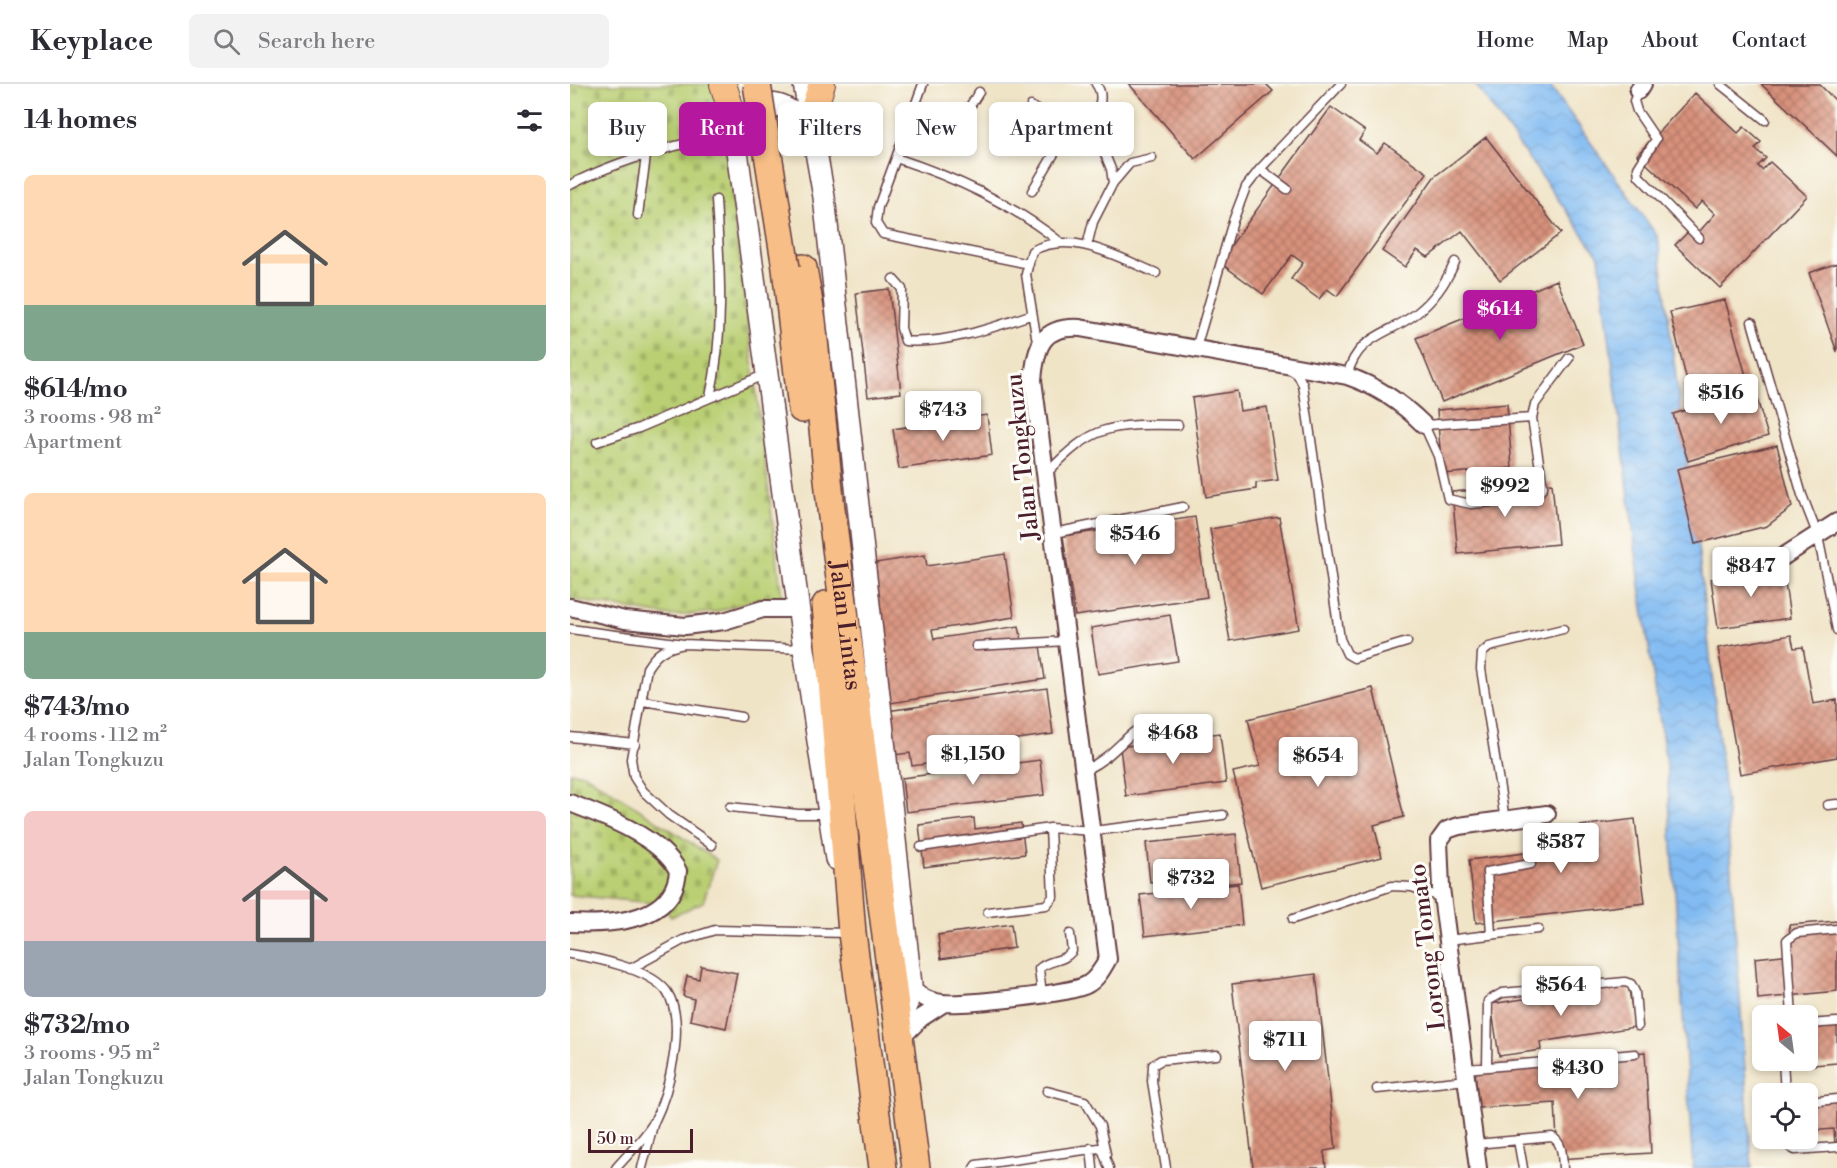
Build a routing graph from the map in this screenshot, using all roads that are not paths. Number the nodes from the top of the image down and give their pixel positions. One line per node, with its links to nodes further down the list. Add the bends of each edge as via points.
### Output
1 (723, 84): 13 (main road)
2 (728, 84): 14 (street)
3 (757, 84): 40 (highway, Jalan Lintas, bridge)
4 (776, 84): 40 (highway, Jalan Lintas)
5 (804, 84): 15 (street)
6 (822, 84): 16 (main road)
7 (923, 84): 17 (lane)
8 (1096, 84): 19 (lane)
9 (1341, 84): 28 (lane)
10 (1720, 84): 20 (lane)
11 (1640, 88): 35 (lane, via 1634,101 1637,111 1656,139 1638,168 1639,176)
12 (980, 92): 18 (lane)
13 (728, 102)
14 (731, 102)
15 (807, 102)
16 (817, 102)
17 (916, 102)
18 (973, 102)
19 (1102, 102)
20 (1765, 120)
21 (645, 156): 30 (lane); 34 (lane)
22 (738, 156): 49 (street)
23 (816, 156): 101 (street)
24 (1053, 156): 32 (lane)
25 (1106, 156): 29 (lane)
26 (896, 158): 36 (lane, via 953,177 1001,200); 39 (lane, via 878,207 876,223 883,234)
27 (1152, 158): 29 (lane, via 1130,163)
28 (1260, 169): 31 (lane); 45 (lane, via 1237,208)
29 (1113, 183): 37 (lane, via 1093,222)
30 (570, 185)
31 (1287, 189)
32 (1032, 191)
33 (716, 200): 51 (lane, via 721,312 718,362)
34 (638, 215)
35 (1699, 238)
36 (1060, 242): 37 (lane); 39 (lane, via 1032,251)
37 (1087, 246): 41 (lane)
38 (1455, 262): 50 (lane, via 1434,298 1361,347 1352,358)
39 (1029, 264): 43 (lane, via 1026,274)
40 (795, 268): 95 (highway, Jalan Lintas, via 831,648); 108 (highway, Jalan Lintas, via 812,320 831,509)
41 (1156, 273)
42 (893, 279): 43 (lane, via 902,289 901,328 905,341 924,343 989,329)
43 (1030, 315): 46 (lane)
44 (1752, 322): 60 (lane, via 1802,495)
45 (1196, 348): 46 (street, Jalan Tongkuzu, via 1062,327 1051,332); 48 (street, Jalan Tongkuzu)
46 (1038, 349): 56 (street, Jalan Tongkuzu, via 1033,380)
47 (1569, 358): 52 (lane, via 1535,404)
48 (1282, 364): 50 (street, Jalan Tongkuzu); 68 (lane, via 1298,375 1303,385 1340,639 1347,654 1354,658)
49 (767, 374): 51 (lane); 63 (street)
50 (1347, 376): 54 (street, Jalan Tongkuzu, via 1371,384)
51 (710, 397): 55 (lane)
52 (1532, 418): 54 (lane); 54 (lane, via 1543,487 1535,498 1471,504 1448,499 1438,456)
53 (1178, 425): 56 (lane, via 1130,424 1101,431 1085,438)
54 (1424, 425)
55 (597, 442)
56 (1046, 475): 59 (street, Jalan Tongkuzu)
57 (1183, 507): 59 (lane)
58 (1837, 522): 60 (street)
59 (1054, 533): 67 (street, Jalan Tongkuzu)
60 (1818, 536): 61 (street, via 1778,560); 66 (lane)
61 (1735, 565)
62 (570, 607): 63 (street, via 625,620 685,626 724,621 763,609)
63 (799, 609): 71 (street)
64 (570, 629): 69 (lane)
65 (1563, 629): 83 (lane, via 1489,647 1482,653 1481,669)
66 (1837, 630)
67 (1067, 641): 70 (lane); 77 (street, Jalan Tongkuzu)
68 (1407, 642)
69 (684, 644): 71 (lane); 72 (lane, via 665,648 654,656 646,668)
70 (976, 646)
71 (804, 649): 80 (street)
72 (643, 701): 73 (lane); 76 (lane)
73 (741, 717)
74 (1197, 733): 77 (lane, via 1162,721 1140,727 1099,763)
75 (570, 737): 76 (lane)
76 (635, 744): 86 (lane, via 631,759 634,777 643,791)
77 (1085, 770): 85 (street, Jalan Tongkuzu)
78 (570, 803): 92 (street, via 602,815 658,846 671,857 678,871 673,894 650,911 619,922)
79 (730, 807): 80 (lane)
80 (827, 814): 95 (street)
81 (1547, 814): 83 (street, Lorong Tomato)
82 (1223, 815): 85 (lane)
83 (1505, 820): 89 (street, Lorong Tomato, via 1447,830 1439,841)
84 (1050, 828): 85 (lane); 87 (lane); 90 (lane, via 1053,897 1046,905)
85 (1093, 831): 102 (street, Jalan Tongkuzu, via 1108,959 1088,985)
86 (712, 845)
87 (921, 847)
88 (1531, 864): 97 (lane, via 1486,872)
89 (1442, 898): 91 (lane, via 1412,887 1392,886); 98 (street, Lorong Tomato)
90 (988, 912)
91 (1293, 919)
92 (570, 923)
93 (1538, 929): 97 (lane)
94 (1837, 929): 104 (lane, via 1797,933 1787,940)
95 (852, 933): 100 (lane, via 715,930 683,940); 128 (highway, Jalan Lintas)
96 (1070, 934): 102 (lane, via 1072,951 1067,958 1039,969)
97 (1491, 934): 98 (lane)
98 (1448, 940): 112 (street, Lorong Tomato)
99 (570, 954): 100 (lane)
100 (630, 969): 117 (lane, via 667,992 675,1018 669,1074)
101 (912, 985): 103 (street, Jalan Tongkuzu, via 921,996); 108 (street)
102 (1042, 995): 103 (street, Jalan Tongkuzu)
103 (944, 1003): 108 (street)
104 (1791, 1005)
105 (1837, 1022): 106 (lane)
106 (1818, 1023)
107 (1638, 1026): 111 (lane, via 1635,992 1625,982 1502,993 1488,1001)
108 (900, 1039): 129 (highway, Jalan Lintas)
109 (1635, 1054): 111 (lane)
110 (1217, 1055): 132 (lane, via 1161,1060 1153,1065)
111 (1487, 1067): 112 (lane)
112 (1466, 1075): 113 (lane); 124 (street, Lorong Tomato)
113 (1377, 1089)
114 (1047, 1091): 125 (lane, via 1085,1101 1100,1126)
115 (1837, 1099): 116 (lane)
116 (1818, 1101)
117 (653, 1122): 126 (lane); 127 (lane)
118 (1518, 1140): 124 (lane); 133 (lane); 134 (lane, via 1558,1140)
119 (1837, 1147): 121 (lane)
120 (1091, 1148): 125 (lane, via 1103,1151); 130 (lane); 131 (lane)
121 (1818, 1148)
122 (1793, 1149): 123 (lane)
123 (1809, 1149)
124 (1478, 1160)
125 (1108, 1164)
126 (616, 1168)
127 (642, 1168)
128 (883, 1168)
129 (916, 1168)
130 (974, 1168)
131 (1093, 1168)
132 (1166, 1168)
133 (1523, 1168)
134 (1563, 1168)

